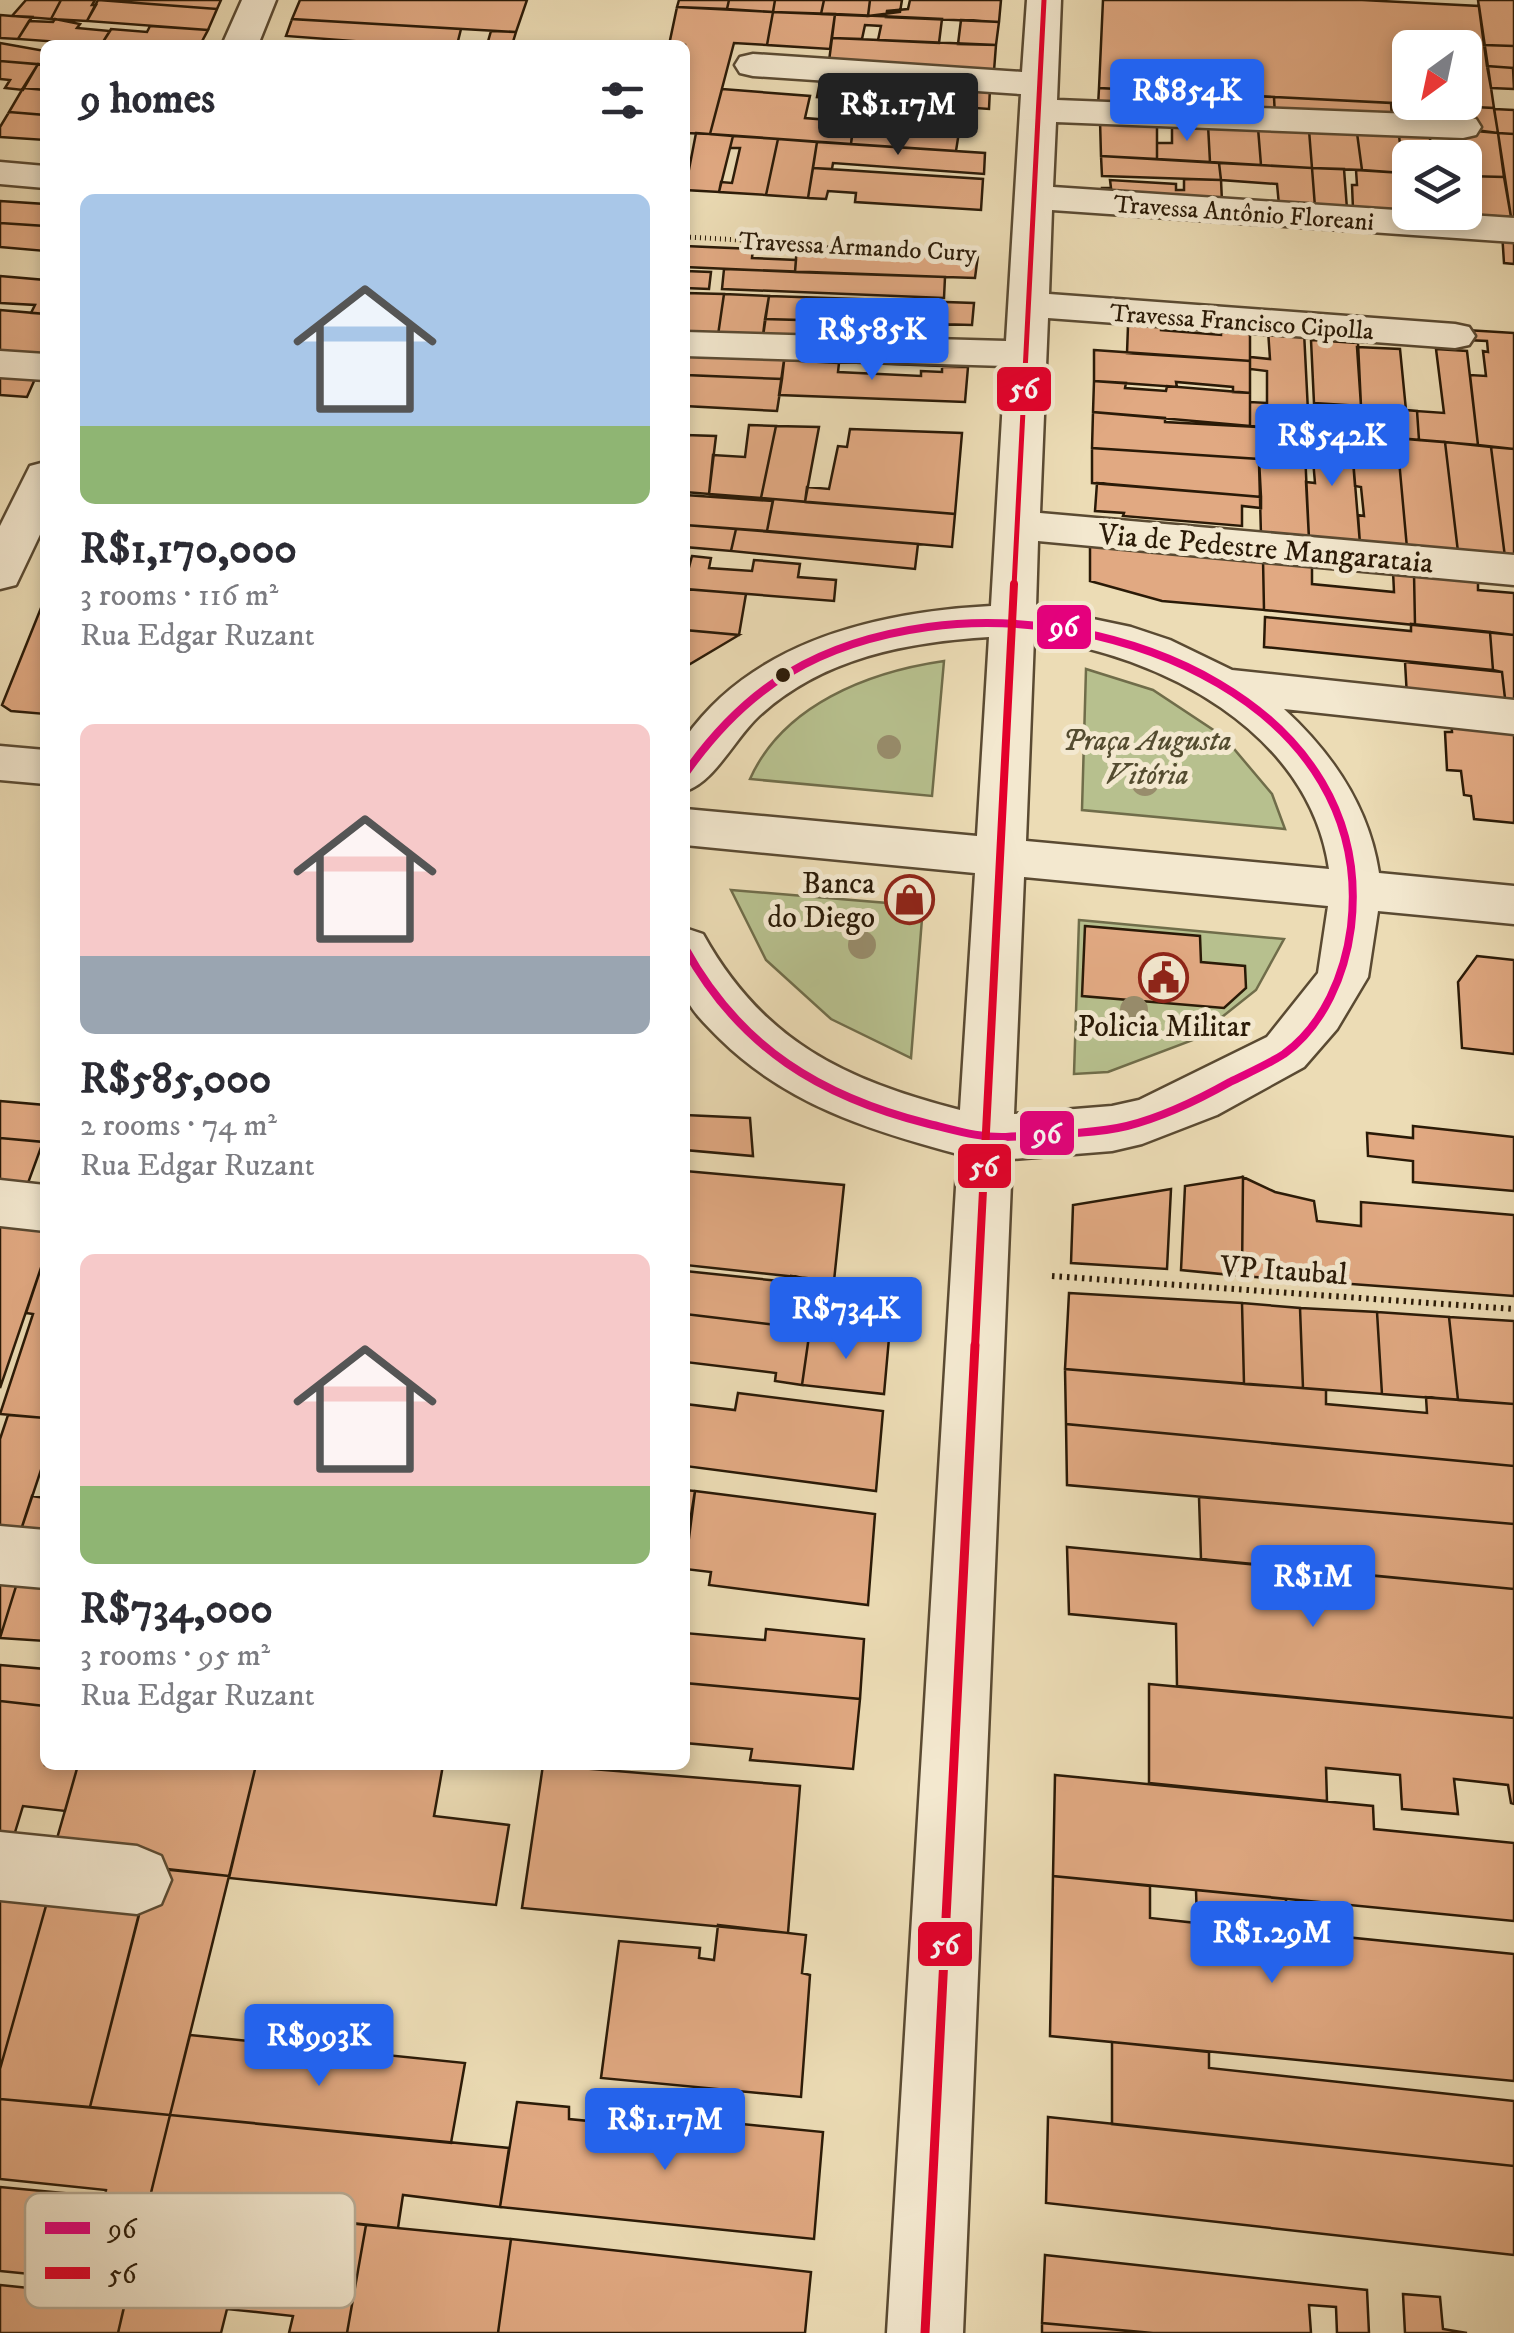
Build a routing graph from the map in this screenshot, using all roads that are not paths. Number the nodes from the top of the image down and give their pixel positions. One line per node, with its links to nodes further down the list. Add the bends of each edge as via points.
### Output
1 (260, 0): 3 (street)
2 (1044, 0): 5 (street)
3 (242, 40)
4 (753, 65): 5 (street)
5 (1040, 97): 6 (street, via 1363,126); 9 (street)
6 (1463, 127)
7 (0, 173): 8 (street)
8 (40, 177)
9 (1034, 198): 10 (street, Travessa Antônio Floreani); 11 (street)
10 (1514, 230)
11 (1028, 305): 12 (street, Travessa Francisco Cipolla); 14 (street)
12 (1455, 336)
13 (690, 344): 14 (street)
14 (1026, 354): 18 (street)
15 (0, 364): 16 (street)
16 (40, 367)
17 (40, 487): 20 (street)
18 (1017, 526): 19 (street, Via de Pedestre Mangarataia); 21 (street)
19 (1514, 570)
20 (0, 574)
21 (1013, 621): 22 (street, via 1088,631 1158,653); 25 (street, via 937,622 864,637 798,663 742,701); 28 (street)
22 (1224, 686): 23 (street); 29 (street, via 1310,764 1339,811)
23 (1514, 717)
24 (0, 763): 26 (street)
25 (690, 765)
26 (40, 767)
27 (690, 827): 28 (street)
28 (1000, 856): 29 (street); 32 (street)
29 (1358, 890): 30 (street); 32 (street, via 1342,976 1291,1048 1198,1101 1123,1127)
30 (1514, 904)
31 (690, 959): 32 (street, via 746,1034 814,1082 896,1118)
32 (987, 1137): 39 (street)
33 (0, 1203): 34 (street)
34 (40, 1207)
35 (0, 1554): 36 (street)
36 (40, 1558)
37 (0, 1866): 38 (street)
38 (138, 1880)
39 (925, 2333)

